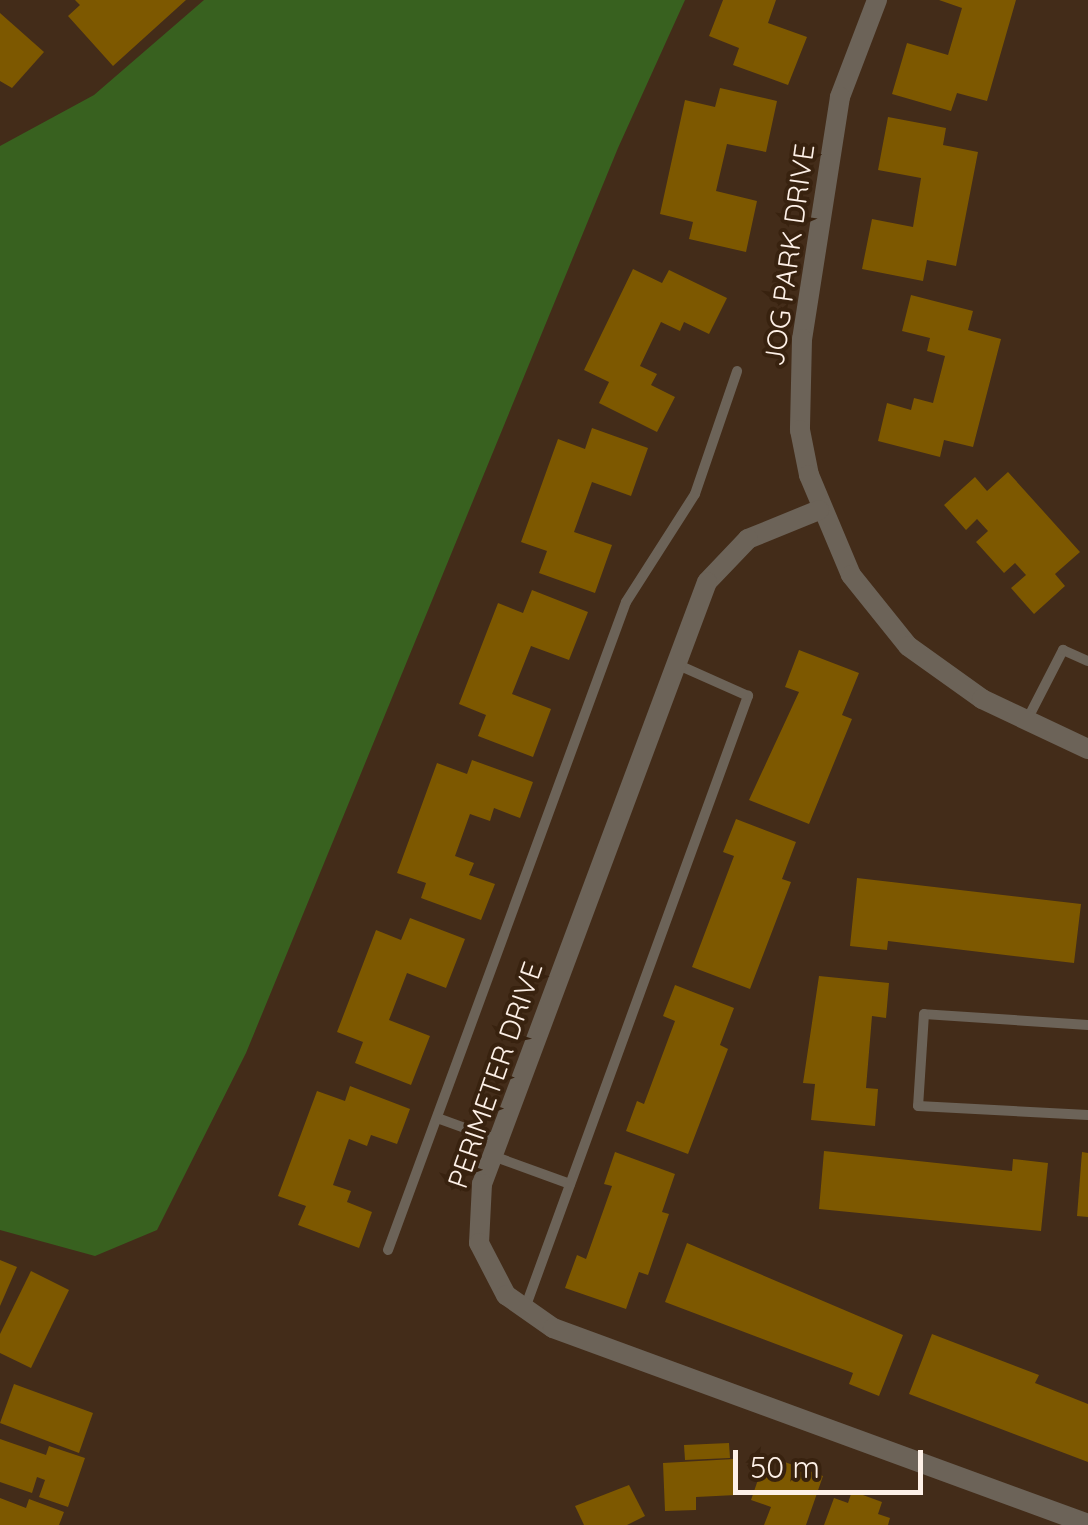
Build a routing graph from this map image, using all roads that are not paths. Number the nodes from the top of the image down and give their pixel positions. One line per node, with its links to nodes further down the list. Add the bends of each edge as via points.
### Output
1 (877, 0): 3 (street, JOG PARK DRIVE, via 840,98 802,339 800,430)
2 (737, 371): 10 (lane, via 695,494 626,602)
3 (819, 510): 5 (street, PERIMETER DRIVE, via 748,538 725,558 707,582); 6 (street, JOG PARK DRIVE, via 850,575 908,646 969,691)
4 (1088, 661): 6 (lane, via 1063,650)
5 (675, 663): 11 (street, PERIMETER DRIVE); 12 (lane, via 748,696)
6 (1027, 720): 7 (street, JOG PARK DRIVE)
7 (1088, 749)
8 (1088, 1025): 9 (lane, via 924,1014 918,1106)
9 (1088, 1116)
10 (440, 1119): 11 (lane); 13 (lane)
11 (495, 1148): 12 (lane); 14 (street, PERIMETER DRIVE, via 478,1203 479,1243 494,1279)
12 (570, 1184): 14 (lane)
13 (388, 1250)
14 (524, 1312): 15 (street, PERIMETER DRIVE)
15 (1088, 1524)

